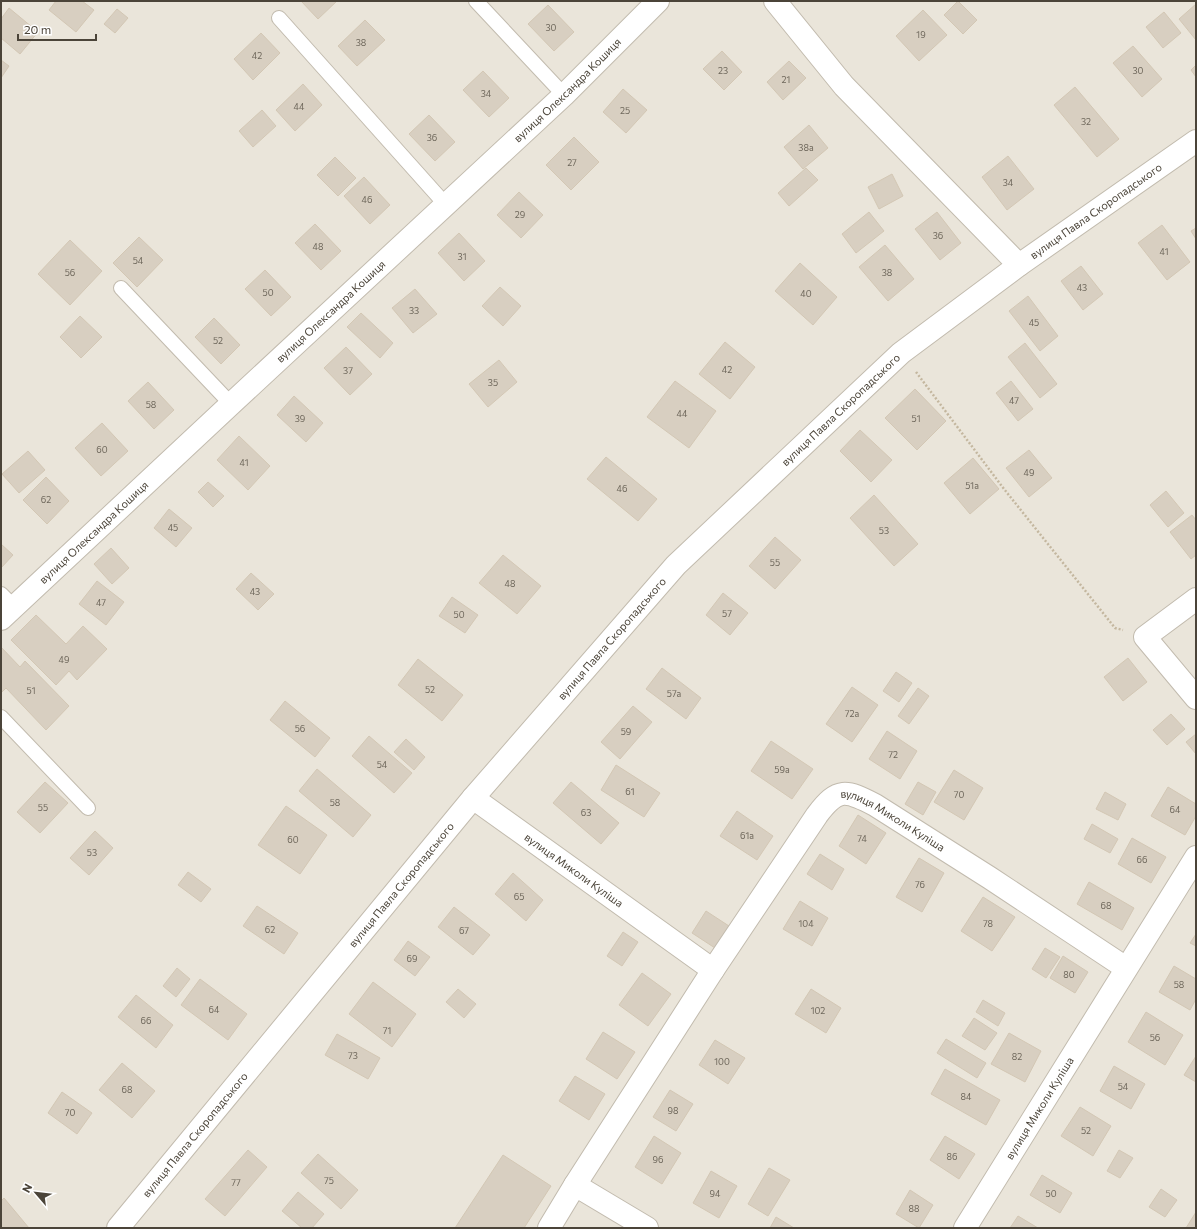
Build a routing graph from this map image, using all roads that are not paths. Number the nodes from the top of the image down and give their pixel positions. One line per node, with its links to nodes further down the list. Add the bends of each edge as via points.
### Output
1 (476, 1): 5 (lane)
2 (658, 1): 5 (street, вулиця Олександра Кошиця)
3 (775, 1): 8 (street, via 844,86)
4 (279, 18): 7 (lane)
5 (564, 95): 7 (street, вулиця Олександра Кошиця)
6 (1196, 141): 8 (street, вулиця Павла Скоропадського)
7 (446, 205): 10 (street, вулиця Олександра Кошиця)
8 (1019, 265): 15 (street, вулиця Павла Скоропадського, via 901,353 676,565)
9 (121, 288): 10 (lane)
10 (231, 404): 12 (street, вулиця Олександра Кошиця)
11 (1196, 599): 13 (street, via 1145,637)
12 (5, 607)
13 (1196, 698)
14 (1, 717): 16 (lane)
15 (473, 798): 19 (street, вулиця Миколи Куліша); 21 (street, вулиця Павла Скоропадського)
16 (88, 808)
17 (1196, 857): 18 (street, вулиця Миколи Куліша)
18 (1126, 968): 19 (street, вулиця Миколи Куліша, via 875,805 856,796 841,793 826,802); 24 (street, вулиця Миколи Куліша)
19 (713, 970): 20 (street, вулиця Миколи Куліша)
20 (575, 1185): 22 (street, вулиця Миколи Куліша); 23 (street)
21 (118, 1228)
22 (549, 1228)
23 (647, 1228)
24 (965, 1228)

